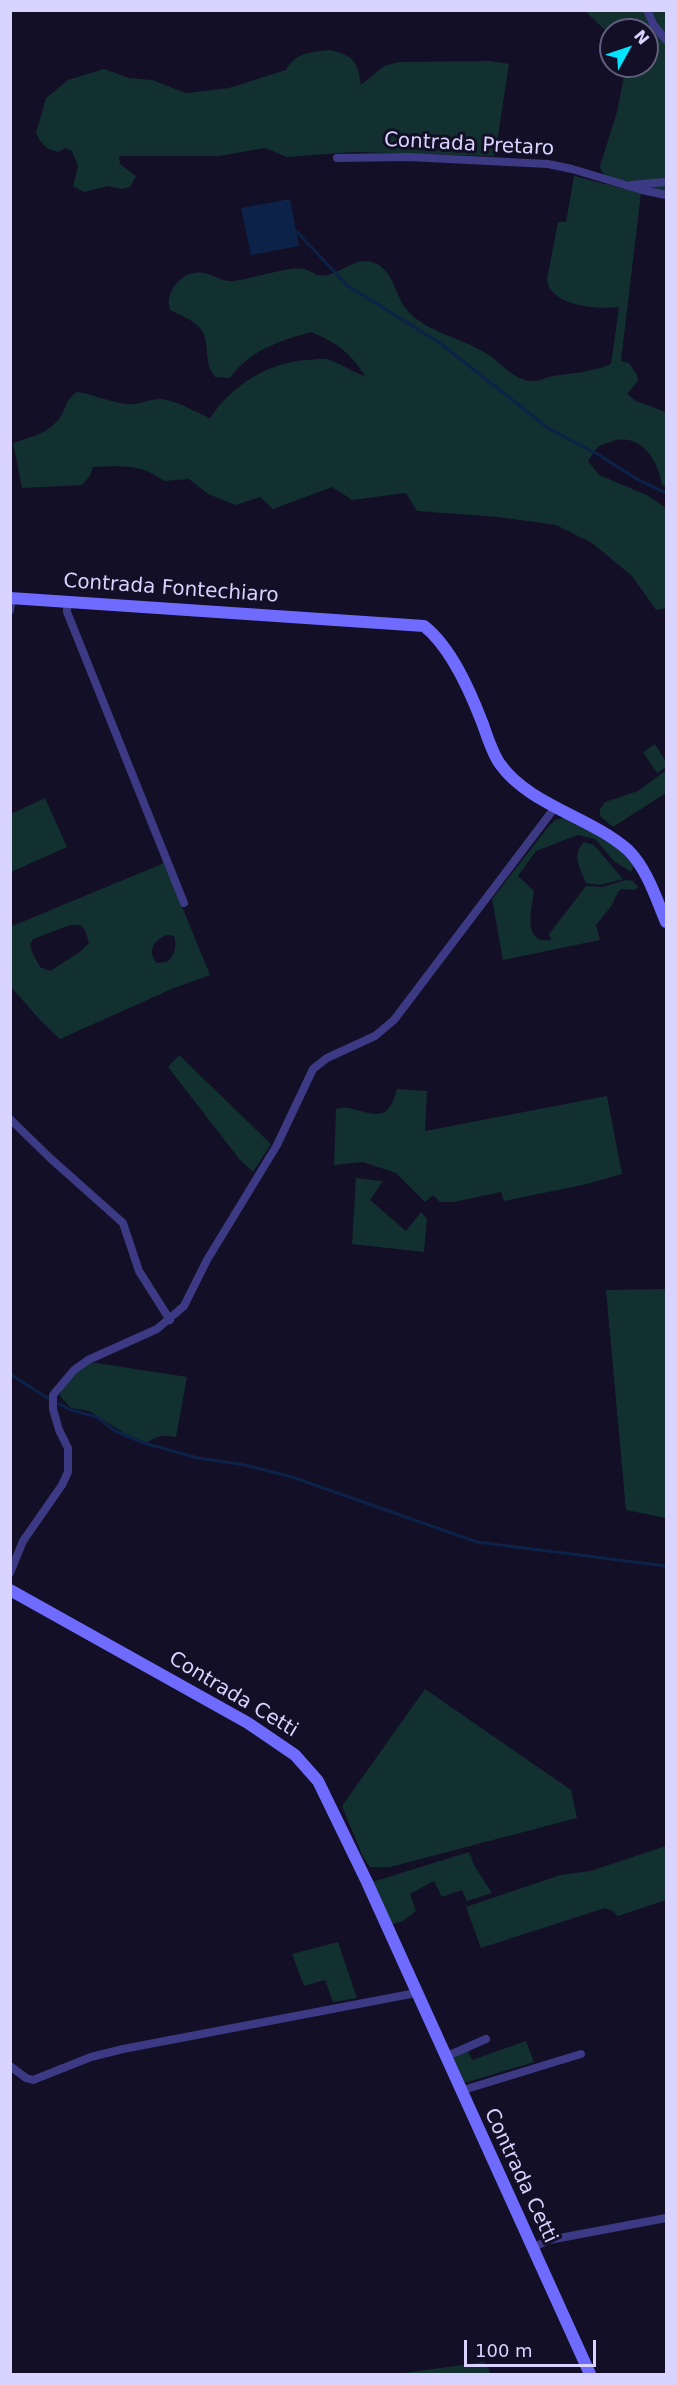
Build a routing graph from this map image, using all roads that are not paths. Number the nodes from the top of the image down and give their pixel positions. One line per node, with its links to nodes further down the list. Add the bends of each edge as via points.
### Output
1 (647, 10): 2 (street)
2 (665, 39)
3 (337, 158): 5 (street, Contrada Pretaro, via 409,157 548,164)
4 (666, 182): 5 (street)
5 (627, 186): 6 (street, Contrada Pretaro)
6 (666, 195)
7 (67, 601): 8 (main road, Contrada Fontechiaro); 9 (main road, Contrada Fontechiaro, via 424,626 436,635 473,698 498,763 525,788); 10 (street, via 67,612)
8 (11, 602)
9 (556, 806): 11 (main road, Contrada Fontechiaro, via 627,850 644,871); 13 (street, via 394,1020 375,1036 327,1058 313,1069 277,1145 207,1260 184,1306)
10 (184, 903)
11 (666, 922)
12 (10, 1119): 13 (street, via 123,1223 139,1271)
13 (170, 1320): 14 (street, via 88,1360 53,1395 53,1409 68,1448 68,1472 23,1541)
14 (10, 1573)
15 (10, 1590): 16 (main road, Contrada Cetti, via 236,1716 304,1764 338,1819)
16 (416, 1993): 19 (main road, Contrada Cetti); 20 (street, via 123,2049 33,2080)
17 (486, 2039): 19 (street)
18 (581, 2054): 21 (street)
19 (445, 2056): 21 (main road, Contrada Cetti)
20 (10, 2066)
21 (460, 2091): 23 (main road, Contrada Cetti)
22 (666, 2218): 23 (street, via 549,2240)
23 (532, 2248): 24 (main road, Contrada Cetti)
24 (590, 2374)

